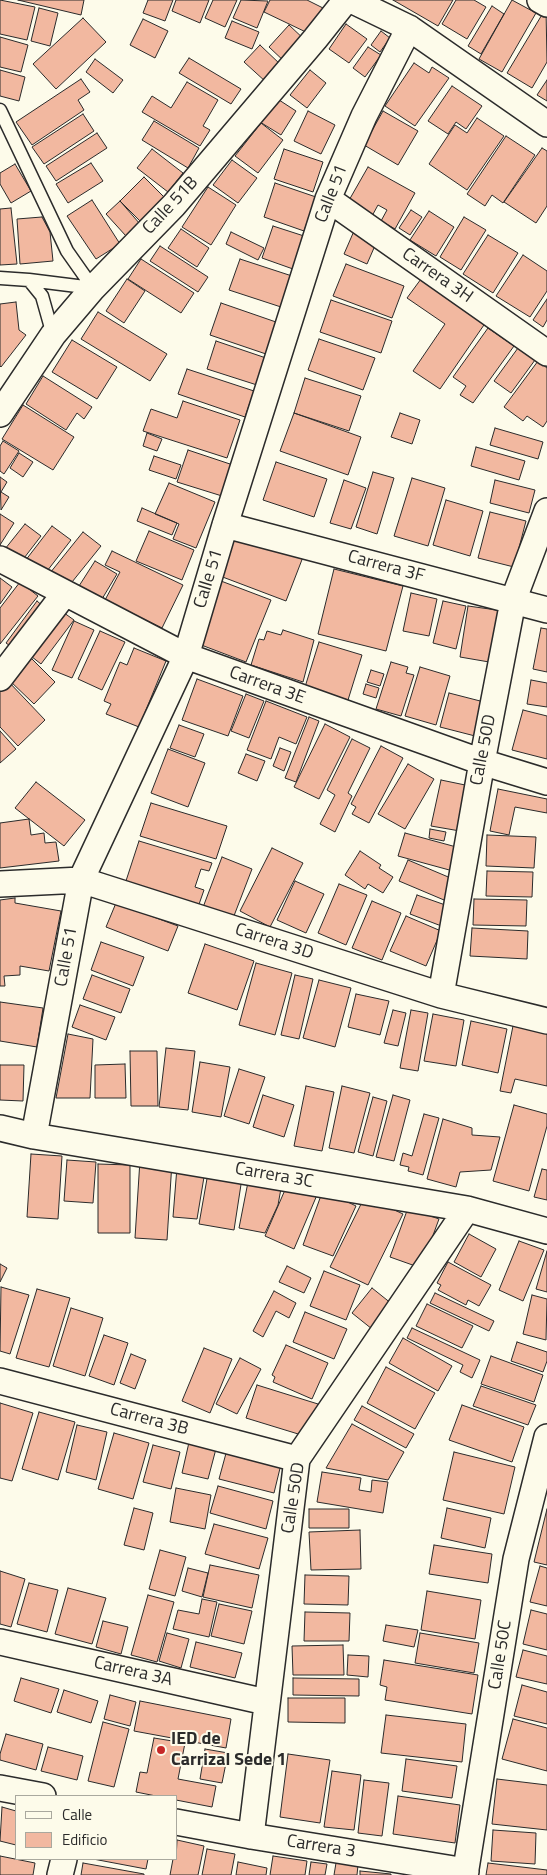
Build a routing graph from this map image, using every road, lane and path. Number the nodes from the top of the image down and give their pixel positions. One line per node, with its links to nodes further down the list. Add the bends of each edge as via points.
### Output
1 (346, 0): 11 (street, Calle 51B, via 174,205)
2 (351, 0): 5 (street)
3 (540, 0): 4 (street)
4 (547, 4)
5 (409, 28): 7 (street); 8 (street, Calle 51, via 364,116)
6 (0, 110): 11 (lane, via 67,252)
7 (547, 124)
8 (328, 199): 13 (street, Carrera 3H); 16 (street, Calle 51)
9 (0, 278): 10 (lane)
10 (29, 280): 11 (lane); 12 (lane, via 42,296)
11 (93, 288): 12 (street, Calle 51B)
12 (53, 335): 14 (street, Calle 51B)
13 (547, 353)
14 (0, 414)
15 (547, 511): 19 (street, Calle 50D)
16 (225, 525): 19 (street, Carrera 3F); 21 (street, Calle 51)
17 (0, 559): 18 (street, Carrera 3E)
18 (65, 593): 21 (street, Carrera 3E); 22 (street)
19 (513, 600): 20 (street, Carrera 3F); 23 (street, Calle 50D)
20 (547, 610)
21 (186, 656): 23 (street, Carrera 3E); 25 (street, Calle 51)
22 (0, 678)
23 (482, 762): 24 (street, Carrera 3E); 27 (street, Calle 50D)
24 (547, 782)
25 (81, 880): 26 (street, Carrera 3D); 27 (street, Carrera 3D); 30 (street, Calle 51)
26 (0, 884)
27 (441, 994): 28 (street, Carrera 3D)
28 (547, 1021)
29 (0, 1128): 30 (street, Carrera 3C)
30 (34, 1136): 31 (street, Carrera 3C)
31 (467, 1209): 32 (street, Carrera 3C); 35 (street, Calle 50D)
32 (547, 1231)
33 (0, 1381): 35 (street, Carrera 3B)
34 (547, 1437): 43 (street, Calle 50C, via 516,1559)
35 (297, 1459): 37 (street, Calle 50D)
36 (0, 1642): 37 (street, Carrera 3A)
37 (266, 1702): 41 (street, Calle 50D)
38 (0, 1788): 39 (street)
39 (38, 1795)
40 (178, 1822): 41 (street, Carrera 3)
41 (250, 1836): 43 (street, Carrera 3)
42 (64, 1860): 44 (street)
43 (466, 1873)
44 (60, 1875)

